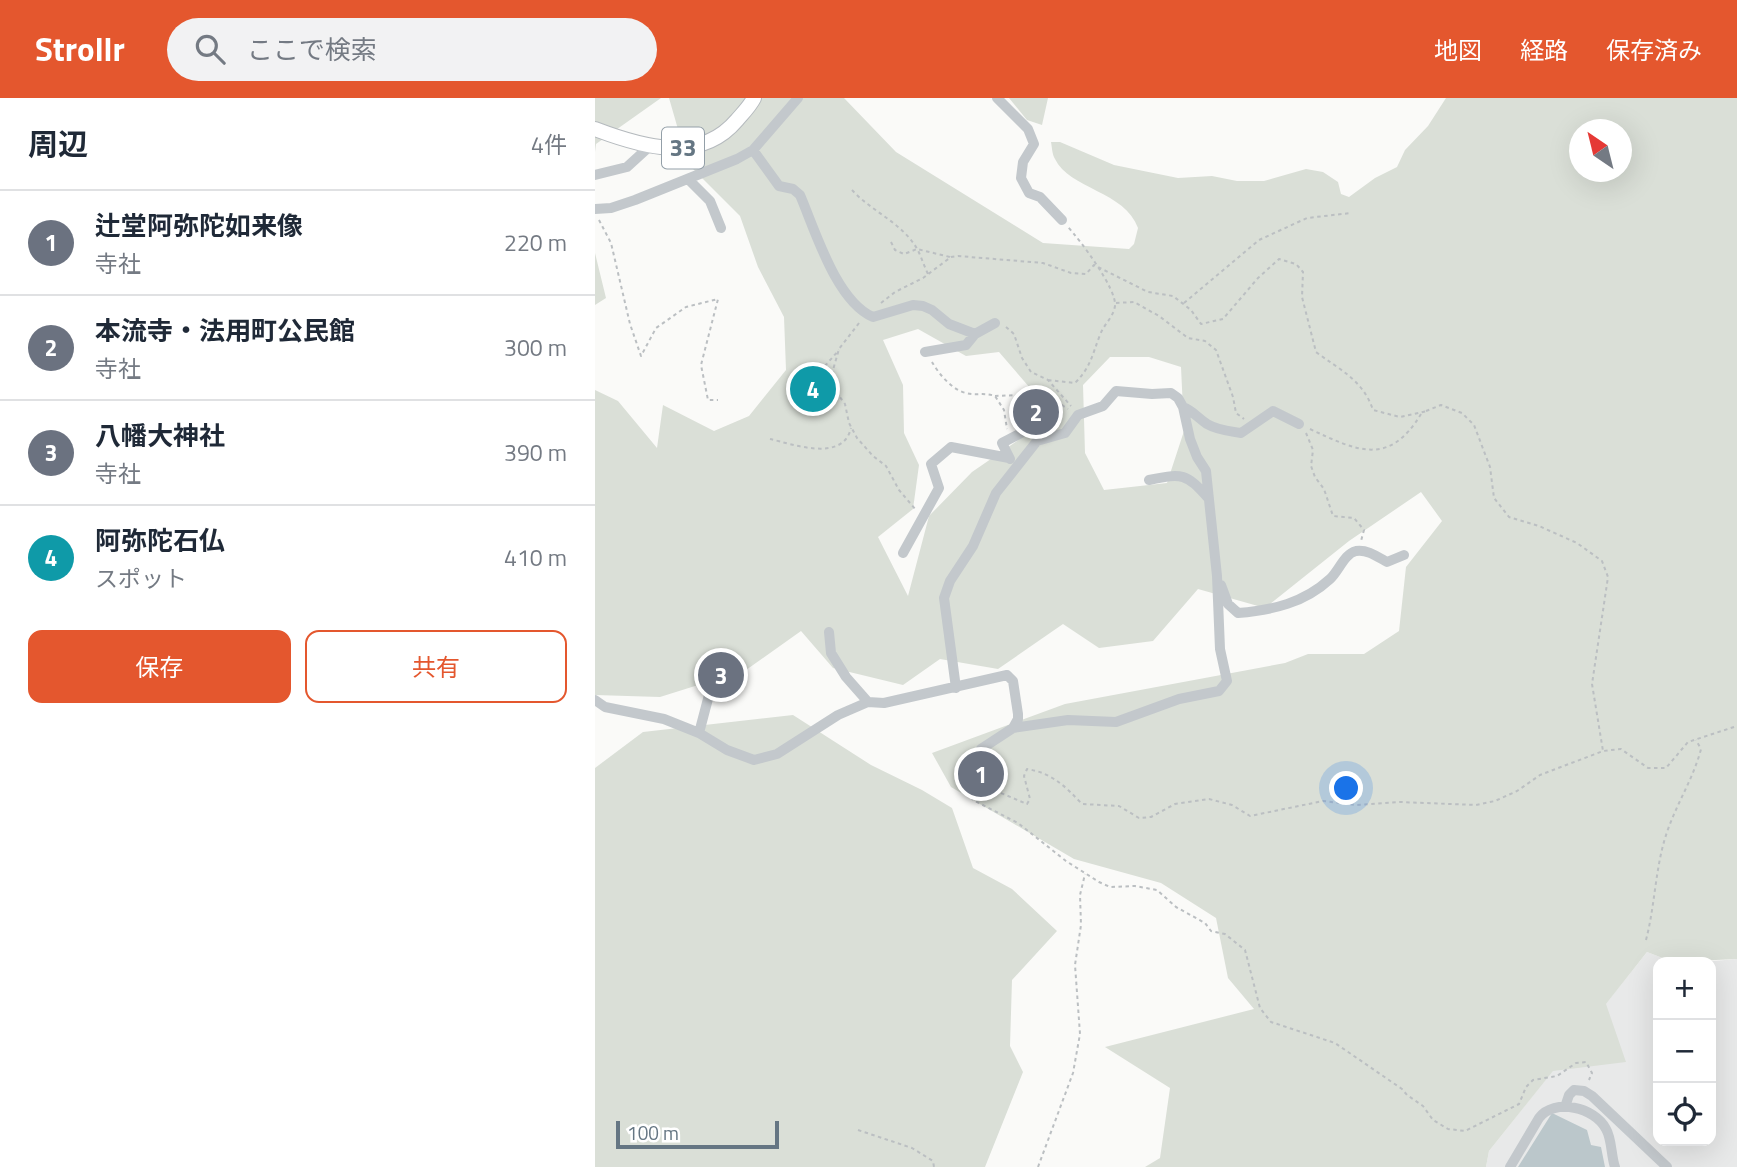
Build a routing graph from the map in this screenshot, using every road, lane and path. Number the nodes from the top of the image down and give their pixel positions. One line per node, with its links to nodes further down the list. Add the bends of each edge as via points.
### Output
1 (754, 98): 5 (main road, 33, via 730,128 700,147)
2 (798, 98): 6 (street)
3 (997, 98): 12 (street, via 1028,129 1034,144 1023,162 1021,178 1029,193 1040,197)
4 (595, 129): 5 (main road, 33)
5 (650, 146): 7 (street, via 627,167)
6 (753, 149): 8 (street); 21 (street, via 779,186 800,194 830,269 849,298)
7 (595, 175)
8 (688, 180): 10 (street); 13 (street, via 710,201)
9 (852, 190): 15 (path, via 906,234)
10 (595, 211): 29 (path, via 611,243 641,356 656,328 686,307 718,299 701,365 708,400)
11 (1351, 213): 20 (path, via 1307,218 1259,240)
12 (1062, 220): 17 (path)
13 (721, 228)
14 (891, 242): 15 (path, via 904,254)
15 (917, 249): 16 (path); 18 (path)
16 (951, 257): 17 (path, via 1042,263 1086,274); 18 (path)
17 (1094, 265): 19 (path); 20 (path)
18 (928, 275): 21 (path)
19 (1115, 303): 26 (path, via 1087,370 1075,383); 33 (path, via 1133,302 1188,338 1205,341 1216,350 1236,413)
20 (1183, 304): 31 (path, via 1201,324 1223,319 1279,259 1297,264 1303,272 1302,297 1316,352 1353,379 1367,394 1373,410 1399,417)
21 (867, 314): 23 (street, via 873,317 923,306 949,324); 24 (path)
22 (995, 323): 23 (street); 26 (path, via 1014,334 1031,372)
23 (975, 334): 25 (street, via 966,345)
24 (839, 349): 27 (path, via 824,367); 35 (path, via 834,389 845,404)
25 (925, 352): 28 (path, via 952,386 966,393)
26 (1048, 380): 32 (path)
27 (815, 392)
28 (995, 396): 32 (path, via 1045,394); 36 (path, via 1004,410 1007,429)
29 (718, 400)
30 (1183, 407): 32 (street, via 1171,393 1116,391 1103,406); 34 (street, via 1206,423 1241,433 1273,411); 40 (street, via 1190,439 1206,471)
31 (1427, 411): 34 (path, via 1404,437 1384,450 1354,448); 56 (path, via 1441,405 1462,413 1474,425 1490,467 1494,498 1509,517 1577,543 1602,561 1608,577 1592,684)
32 (1078, 415): 38 (street, via 1065,433 1037,441)
33 (1244, 420)
34 (1299, 424): 42 (path, via 1309,438 1311,466 1333,516 1354,518 1364,530)
35 (852, 428): 37 (path, via 839,445 820,449); 41 (path, via 886,466)
36 (1021, 433): 38 (street, via 1002,443)
37 (770, 439)
38 (1012, 463): 41 (street, via 951,447 931,464 939,488); 48 (street, via 944,598)
39 (1149, 480): 40 (street, via 1177,474 1193,480)
40 (1209, 499): 45 (street)
41 (922, 518): 43 (street)
42 (1358, 551): 44 (street, via 1387,562); 45 (street, via 1310,594 1268,610 1238,613 1228,604)
43 (903, 553)
44 (1404, 555)
45 (1217, 576): 52 (street, via 1220,649 1227,681 1219,691 1179,699 1116,722 1068,720)
46 (829, 632): 50 (street, via 831,653)
47 (714, 676): 53 (street)
48 (956, 688): 50 (street, via 884,703); 52 (street, via 1007,675 1013,681 1018,714)
49 (595, 701): 53 (street)
50 (868, 702): 53 (street, via 838,715 777,754 754,760)
51 (1737, 726): 54 (path)
52 (1013, 728): 55 (street)
53 (699, 733)
54 (1696, 740): 56 (path, via 1688,742 1666,768 1648,768 1621,748); 59 (path, via 1701,749 1695,772 1669,824)
55 (981, 749): 57 (path)
56 (1603, 751): 57 (path, via 1540,775 1495,801 1476,805 1323,801 1250,816 1209,799 1175,804 1139,818 1119,806 1081,804 1057,779 1027,769 1027,803 989,789)
57 (973, 773): 58 (path, via 965,788 974,800 1018,823)
58 (1086, 873): 60 (path, via 1110,887 1157,890 1211,931 1225,934 1245,950 1260,1007 1271,1021 1335,1044 1402,1089 1423,1105 1433,1121 1448,1129 1465,1131 1479,1126 1519,1104 1533,1080 1557,1076 1576,1063 1586,1062 1592,1073); 64 (path, via 1075,965 1080,1034 1073,1073)
59 (1646, 940)
60 (1584, 1091): 61 (street, via 1574,1090); 67 (street)
61 (1565, 1107): 65 (street, via 1544,1111); 66 (street, via 1582,1110 1607,1129)
62 (858, 1130): 63 (path, via 912,1148 933,1161)
63 (934, 1167)
64 (1038, 1167)
65 (1510, 1167)
66 (1615, 1167)
67 (1667, 1167)

